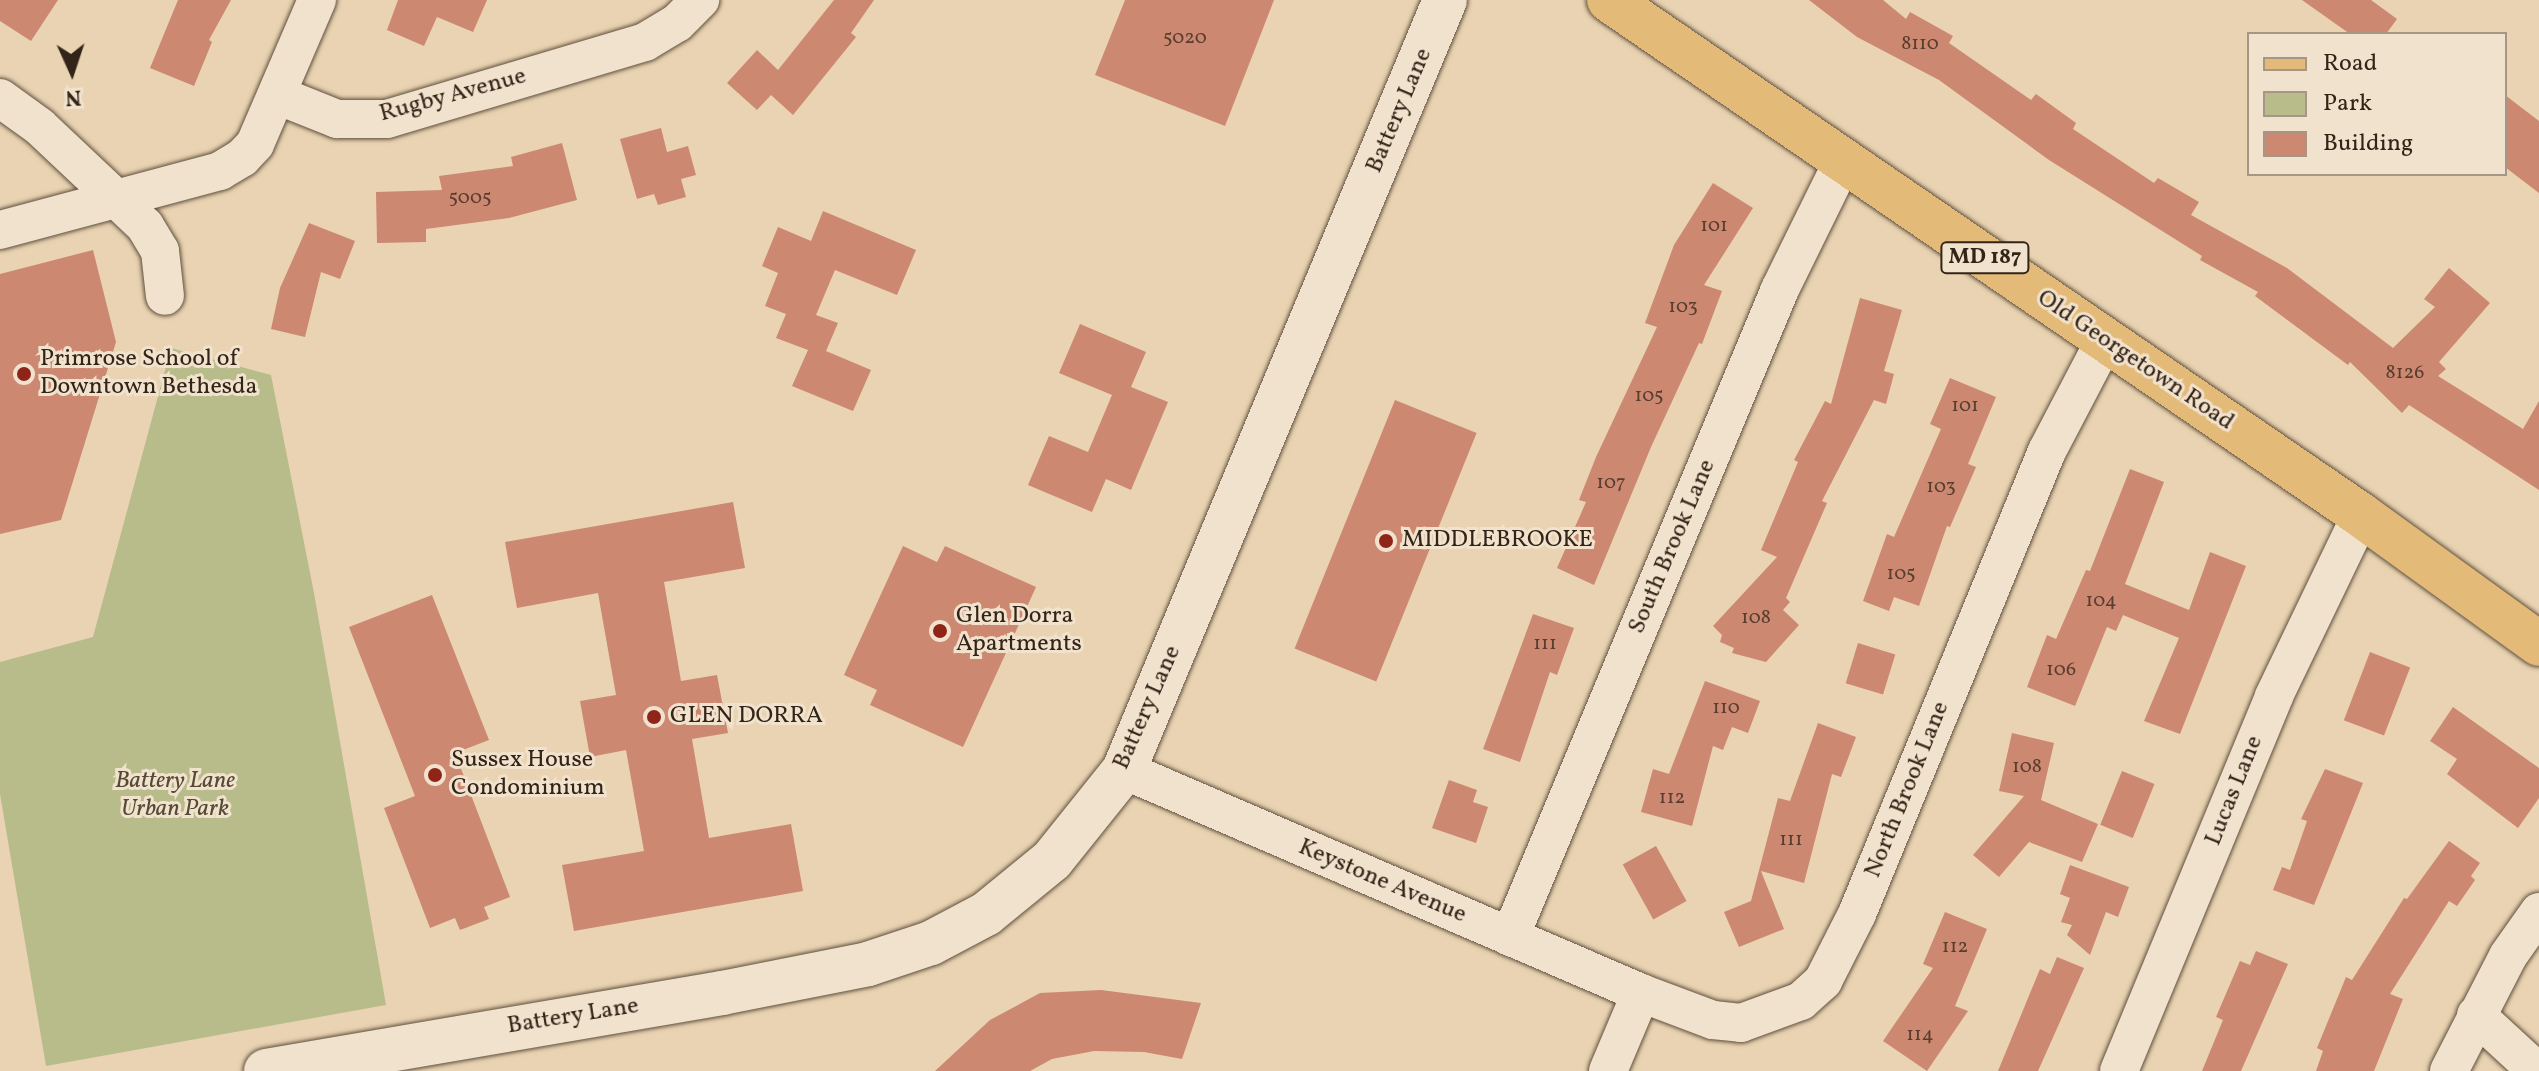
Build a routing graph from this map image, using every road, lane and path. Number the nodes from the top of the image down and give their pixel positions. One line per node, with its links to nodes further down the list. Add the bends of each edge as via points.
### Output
1 (317, 0): 5 (street)
2 (700, 0): 5 (street, Rugby Avenue, via 677,23 645,42 387,119 337,119)
3 (1445, 0): 14 (street, Battery Lane)
4 (1609, 0): 7 (main road, Old Georgetown Road / MD 187)
5 (277, 95): 8 (street, via 255,144 242,158 220,171)
6 (0, 98): 8 (street)
7 (1843, 161): 11 (main road, Old Georgetown Road / MD 187); 16 (street, South Brook Lane, via 1780,289)
8 (117, 198): 9 (street); 10 (street, via 145,226 160,251)
9 (0, 230)
10 (165, 296)
11 (2105, 340): 12 (main road, Old Georgetown Road / MD 187); 17 (street, North Brook Lane, via 2047,451 1857,914 1823,981 1801,1001 1741,1023 1713,1020)
12 (2361, 515): 13 (main road, Old Georgetown Road / MD 187); 21 (street, Lucas Lane, via 2274,696)
13 (2539, 644)
14 (1124, 770): 16 (street, Keystone Avenue); 19 (street, Battery Lane, via 1052,860 986,914 931,943 868,964 790,980)
15 (2539, 912): 18 (street)
16 (1510, 937): 17 (street, Keystone Avenue)
17 (1641, 993): 20 (street)
18 (2476, 1015): 22 (street); 23 (street)
19 (266, 1071)
20 (1608, 1071)
21 (2119, 1071)
22 (2449, 1071)
23 (2537, 1071)

